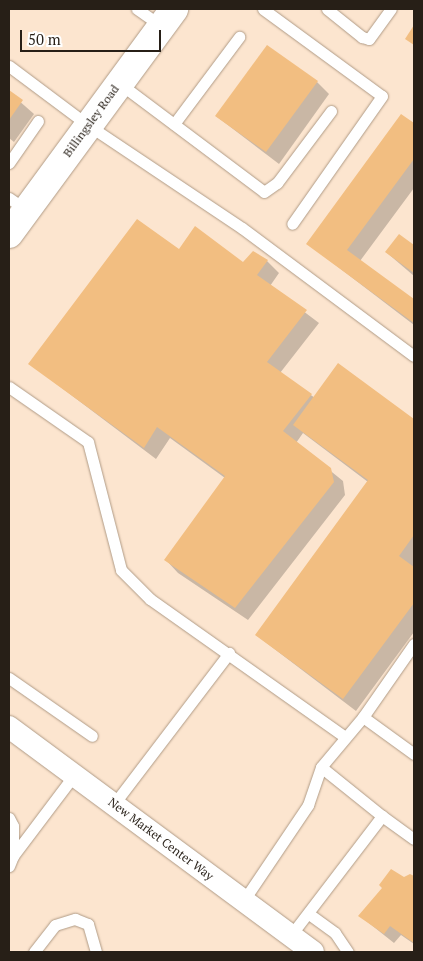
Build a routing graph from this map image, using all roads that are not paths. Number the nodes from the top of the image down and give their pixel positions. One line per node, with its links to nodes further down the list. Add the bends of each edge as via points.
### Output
1 (137, 9): 5 (lane)
2 (263, 9): 15 (lane, via 382,96)
3 (327, 9): 4 (lane, via 369,39)
4 (391, 9)
5 (167, 17): 8 (street, Billingsley Road)
6 (238, 37): 11 (lane)
7 (9, 66): 12 (lane)
8 (120, 83): 11 (lane); 12 (street, Billingsley Road)
9 (330, 111): 11 (lane, via 277,183 264,192)
10 (38, 121): 13 (lane)
11 (174, 124)
12 (88, 125): 14 (street, Billingsley Road); 17 (lane, via 242,228)
13 (9, 163)
14 (17, 204): 16 (street, Billingsley Road)
15 (292, 224)
16 (9, 234)
17 (414, 356)
18 (9, 387): 20 (lane, via 88,442 121,570 150,599)
19 (414, 644): 22 (lane)
20 (228, 653): 25 (lane); 29 (lane)
21 (9, 678): 24 (lane)
22 (363, 716): 25 (lane); 26 (lane)
23 (9, 726): 28 (street, New Market Center Way)
24 (92, 736)
25 (345, 737): 27 (lane)
26 (414, 754)
27 (321, 767): 30 (lane); 34 (lane, via 308,805)
28 (74, 775): 29 (street, New Market Center Way); 33 (lane)
29 (114, 804): 34 (street, New Market Center Way)
30 (382, 816): 32 (lane); 35 (lane)
31 (9, 818): 33 (lane, via 13,826)
32 (414, 838)
33 (11, 861)
34 (244, 900): 36 (street, New Market Center Way)
35 (309, 914): 36 (lane); 40 (lane, via 335,934)
36 (291, 935): 39 (street, New Market Center Way)
37 (34, 952): 38 (lane, via 54,925 76,919 88,924)
38 (96, 952)
39 (313, 952)
40 (348, 952)

